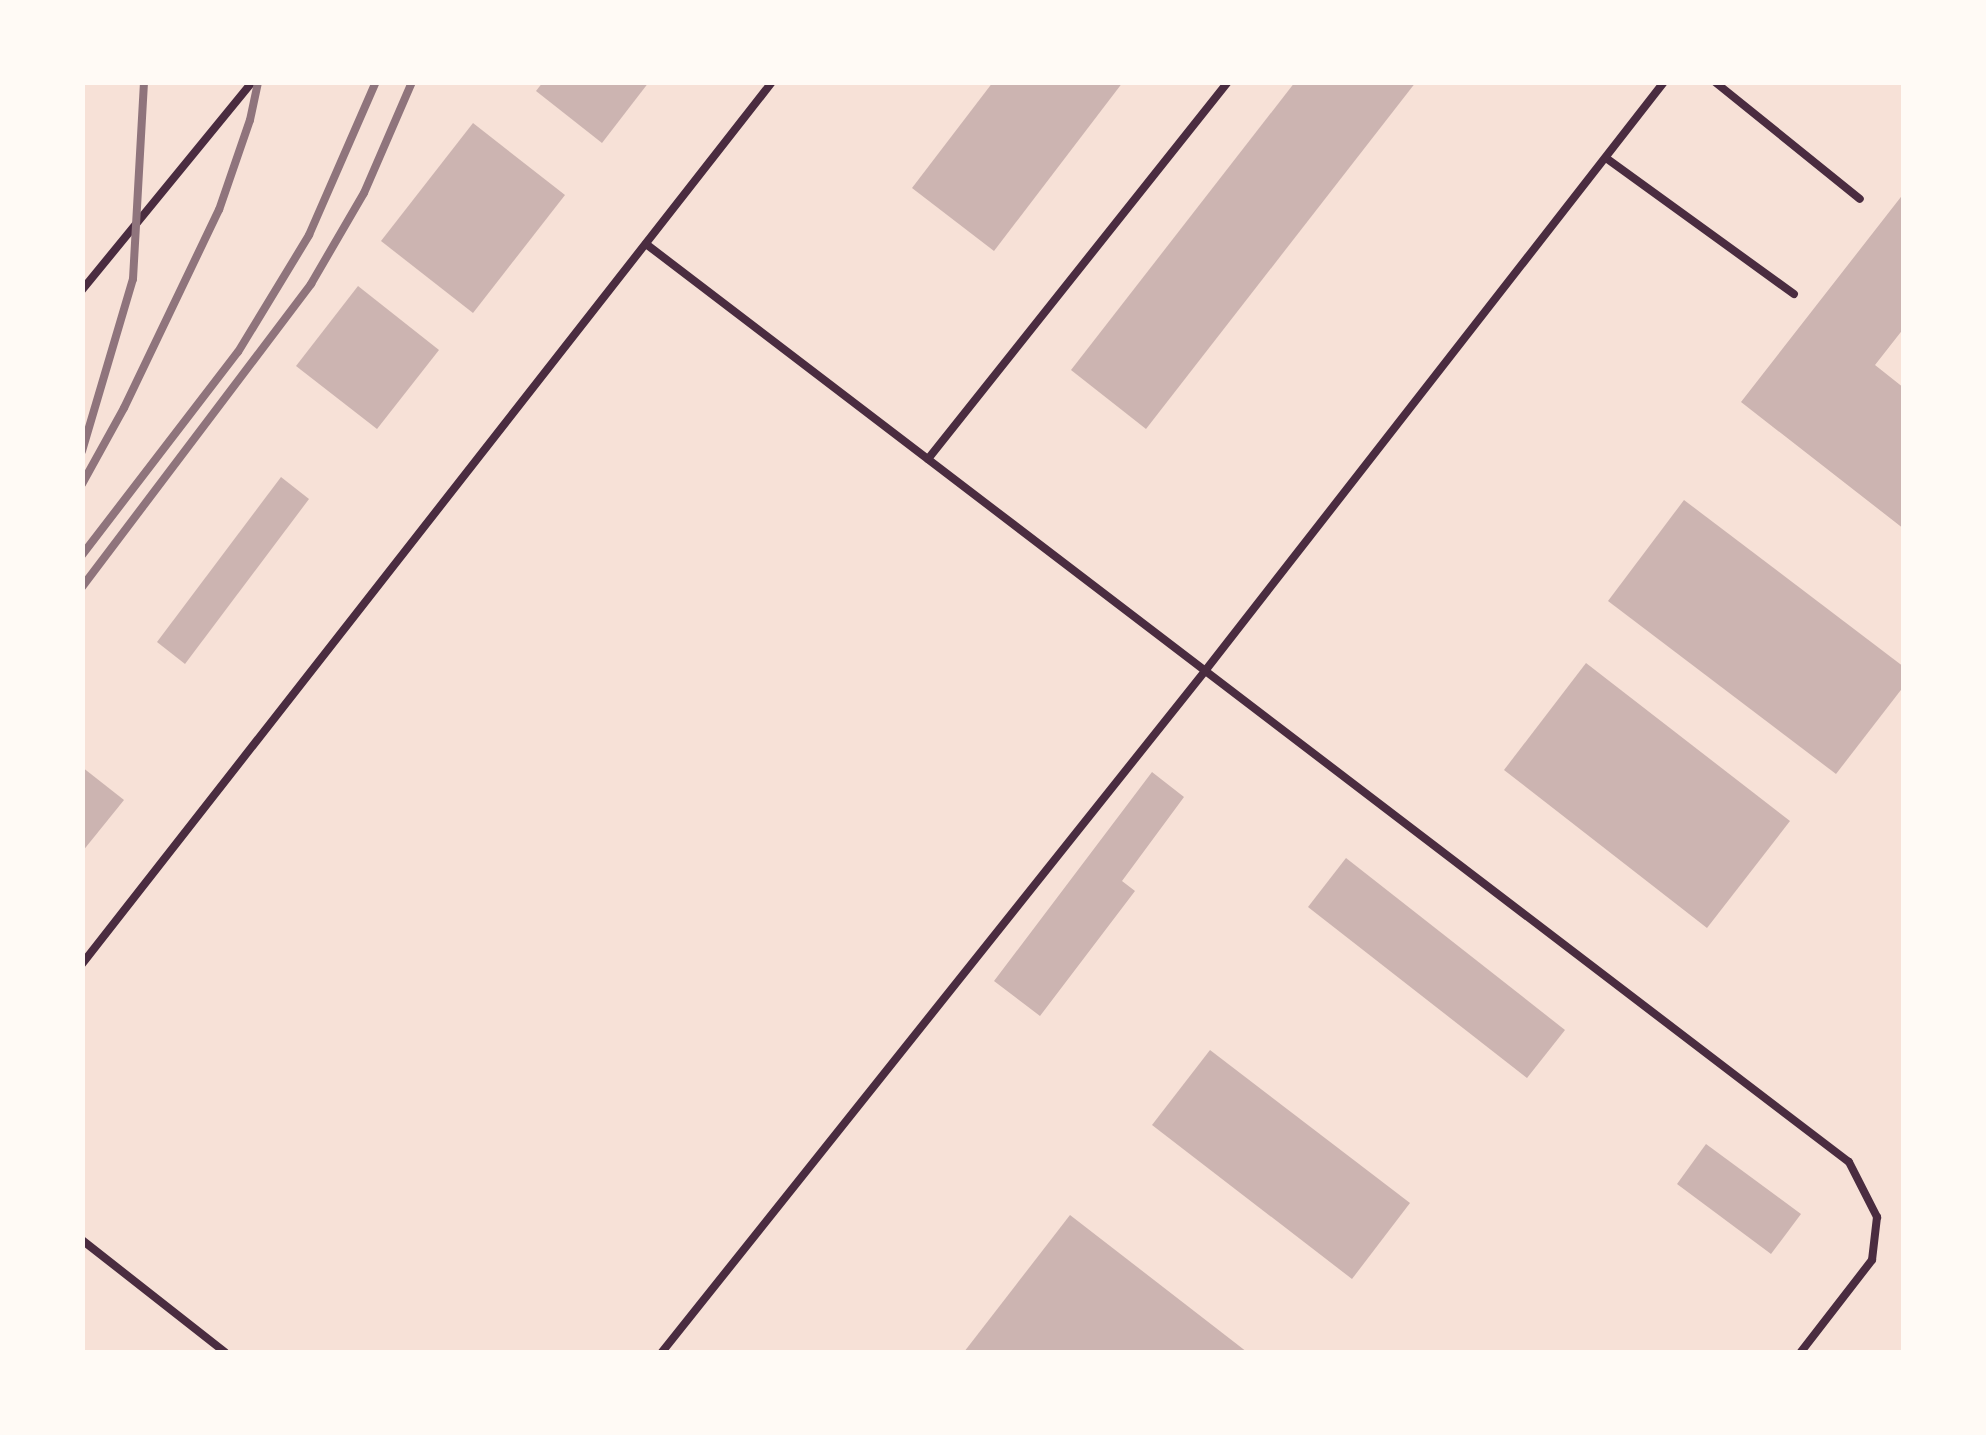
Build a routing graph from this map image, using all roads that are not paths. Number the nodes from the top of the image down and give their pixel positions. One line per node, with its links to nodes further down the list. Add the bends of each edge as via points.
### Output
1 (252, 82): 9 (lane)
2 (772, 82): 8 (lane)
3 (1228, 82): 11 (lane)
4 (1664, 82): 6 (lane)
5 (1715, 82): 7 (lane)
6 (1606, 158): 10 (lane); 12 (lane)
7 (1860, 199)
8 (646, 244): 11 (lane); 13 (lane)
9 (82, 290)
10 (1794, 294)
11 (928, 459): 12 (lane)
12 (1205, 671): 16 (lane); 17 (lane, via 1849,1162 1877,1217 1872,1260)
13 (82, 964)
14 (82, 1240): 15 (lane)
15 (225, 1352)
16 (662, 1352)
17 (1801, 1352)

